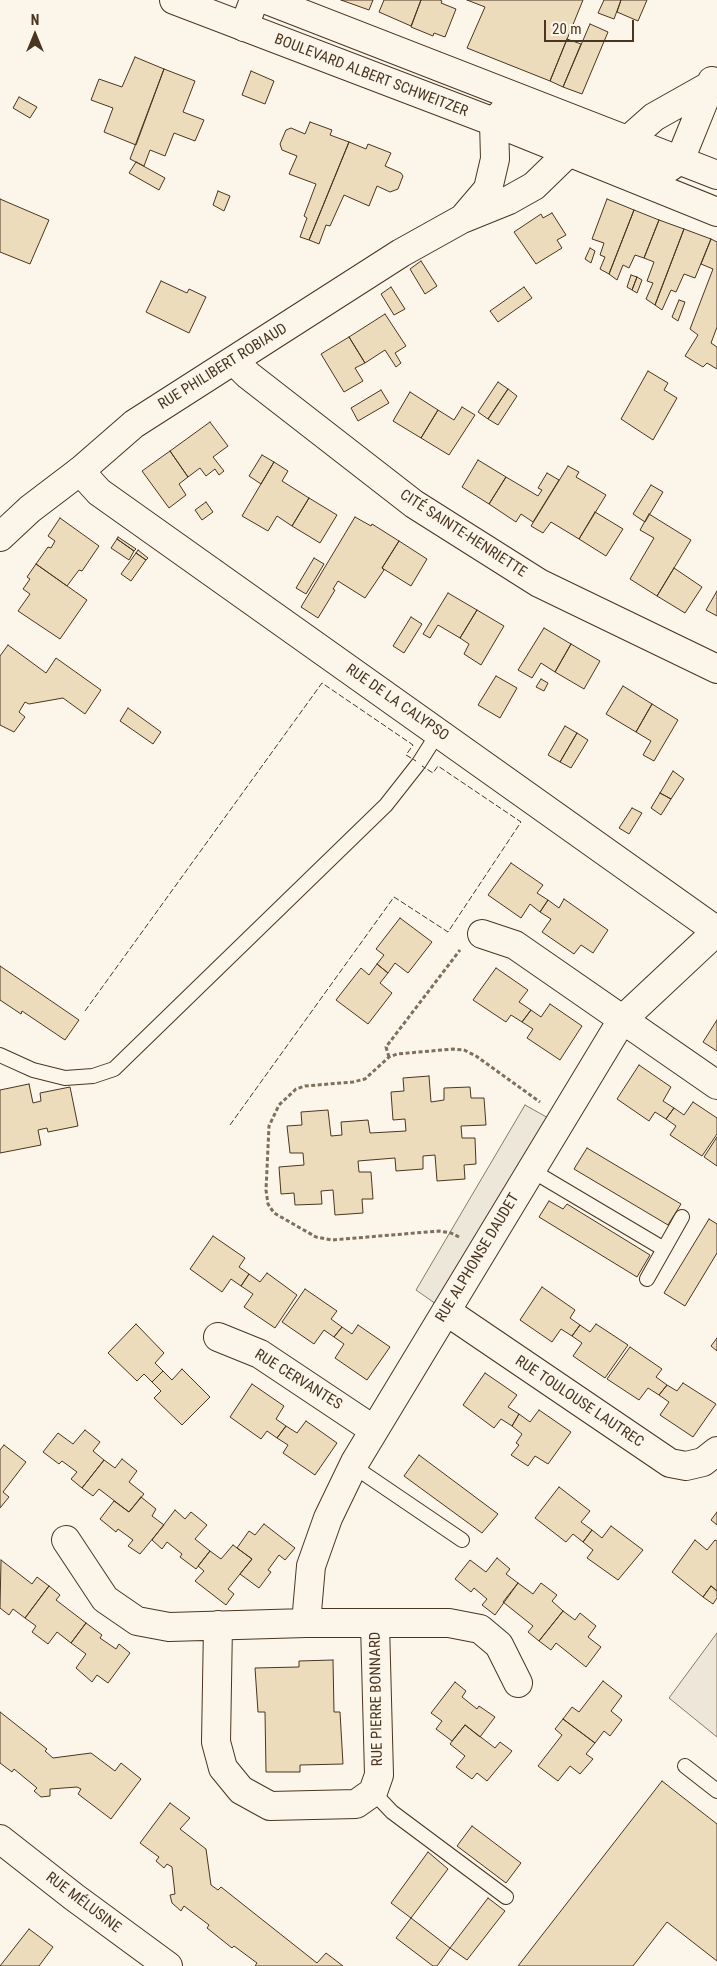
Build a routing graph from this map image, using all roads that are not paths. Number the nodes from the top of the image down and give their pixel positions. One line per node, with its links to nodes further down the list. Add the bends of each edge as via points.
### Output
1 (174, 0): 4 (street, BOULEVARD ALBERT SCHWEITZER)
2 (254, 0): 4 (street)
3 (267, 0): 6 (street, BOULEVARD ALBERT SCHWEITZER)
4 (244, 27): 6 (street, BOULEVARD ALBERT SCHWEITZER)
5 (713, 79): 7 (street, via 654,117); 9 (street)
6 (499, 107): 7 (street, BOULEVARD ALBERT SCHWEITZER); 8 (street, BOULEVARD ALBERT SCHWEITZER); 12 (street, RUE PHILIBERT ROBIAUD, via 495,159 488,189)
7 (628, 140): 8 (street, via 614,153); 9 (street, BOULEVARD ALBERT SCHWEITZER)
8 (567, 143): 9 (street, via 581,145 658,175); 11 (street, BOULEVARD ALBERT SCHWEITZER); 12 (street, RUE PHILIBERT ROBIAUD, via 534,186)
9 (680, 160): 10 (street, BOULEVARD ALBERT SCHWEITZER)
10 (717, 175)
11 (717, 212)
12 (462, 219): 13 (street, RUE PHILIBERT ROBIAUD, via 401,253)
13 (234, 361): 14 (street, RUE PHILIBERT ROBIAUD, via 134,424); 16 (street, CITÉ SAINTE-HENRIETTE, via 414,504 539,584)
14 (80, 471): 15 (street, RUE PHILIBERT ROBIAUD, via 30,509); 17 (street, RUE DE LA CALYPSO, via 99,492)
15 (0, 537)
16 (717, 669)
17 (438, 733): 18 (street, RUE DE LA CALYPSO); 21 (lane, via 386,805 114,1069 93,1076 65,1078 33,1070)
18 (717, 931): 20 (street, RUE ALPHONSE DAUDET)
19 (482, 934): 20 (street, via 515,945)
20 (622, 1020): 22 (street); 23 (street, RUE ALPHONSE DAUDET)
21 (0, 1056)
22 (717, 1085)
23 (531, 1170): 25 (lane); 27 (street, RUE ALPHONSE DAUDET)
24 (682, 1217): 25 (lane)
25 (664, 1249): 26 (lane)
26 (648, 1279)
27 (446, 1311): 29 (street, RUE ALPHONSE DAUDET); 30 (street, RUE TOULOUSE LAUTREC, via 670,1463 686,1466 703,1462)
28 (218, 1337): 29 (street, RUE CERVANTES, via 260,1354)
29 (374, 1430): 31 (street, RUE ALPHONSE DAUDET)
30 (717, 1451)
31 (353, 1466): 33 (lane); 34 (street, RUE ALPHONSE DAUDET, via 328,1518 311,1566)
32 (66, 1540): 36 (street, RUE PIERRE BONNARD, via 105,1600 137,1621 169,1627)
33 (462, 1540)
34 (306, 1623): 35 (street, RUE PIERRE BONNARD); 36 (street, RUE PIERRE BONNARD)
35 (375, 1624): 37 (street, RUE PIERRE BONNARD, via 450,1623 480,1629 499,1645); 40 (street, RUE PIERRE BONNARD, via 379,1775)
36 (218, 1625): 40 (street, via 216,1742 223,1768 241,1790 270,1806 356,1804)
37 (518, 1683)
38 (686, 1766): 39 (lane)
39 (717, 1791)
40 (373, 1792): 42 (lane, via 392,1812)
41 (0, 1839): 43 (street, RUE MÉLUSINE)
42 (506, 1897)
43 (168, 1966)

